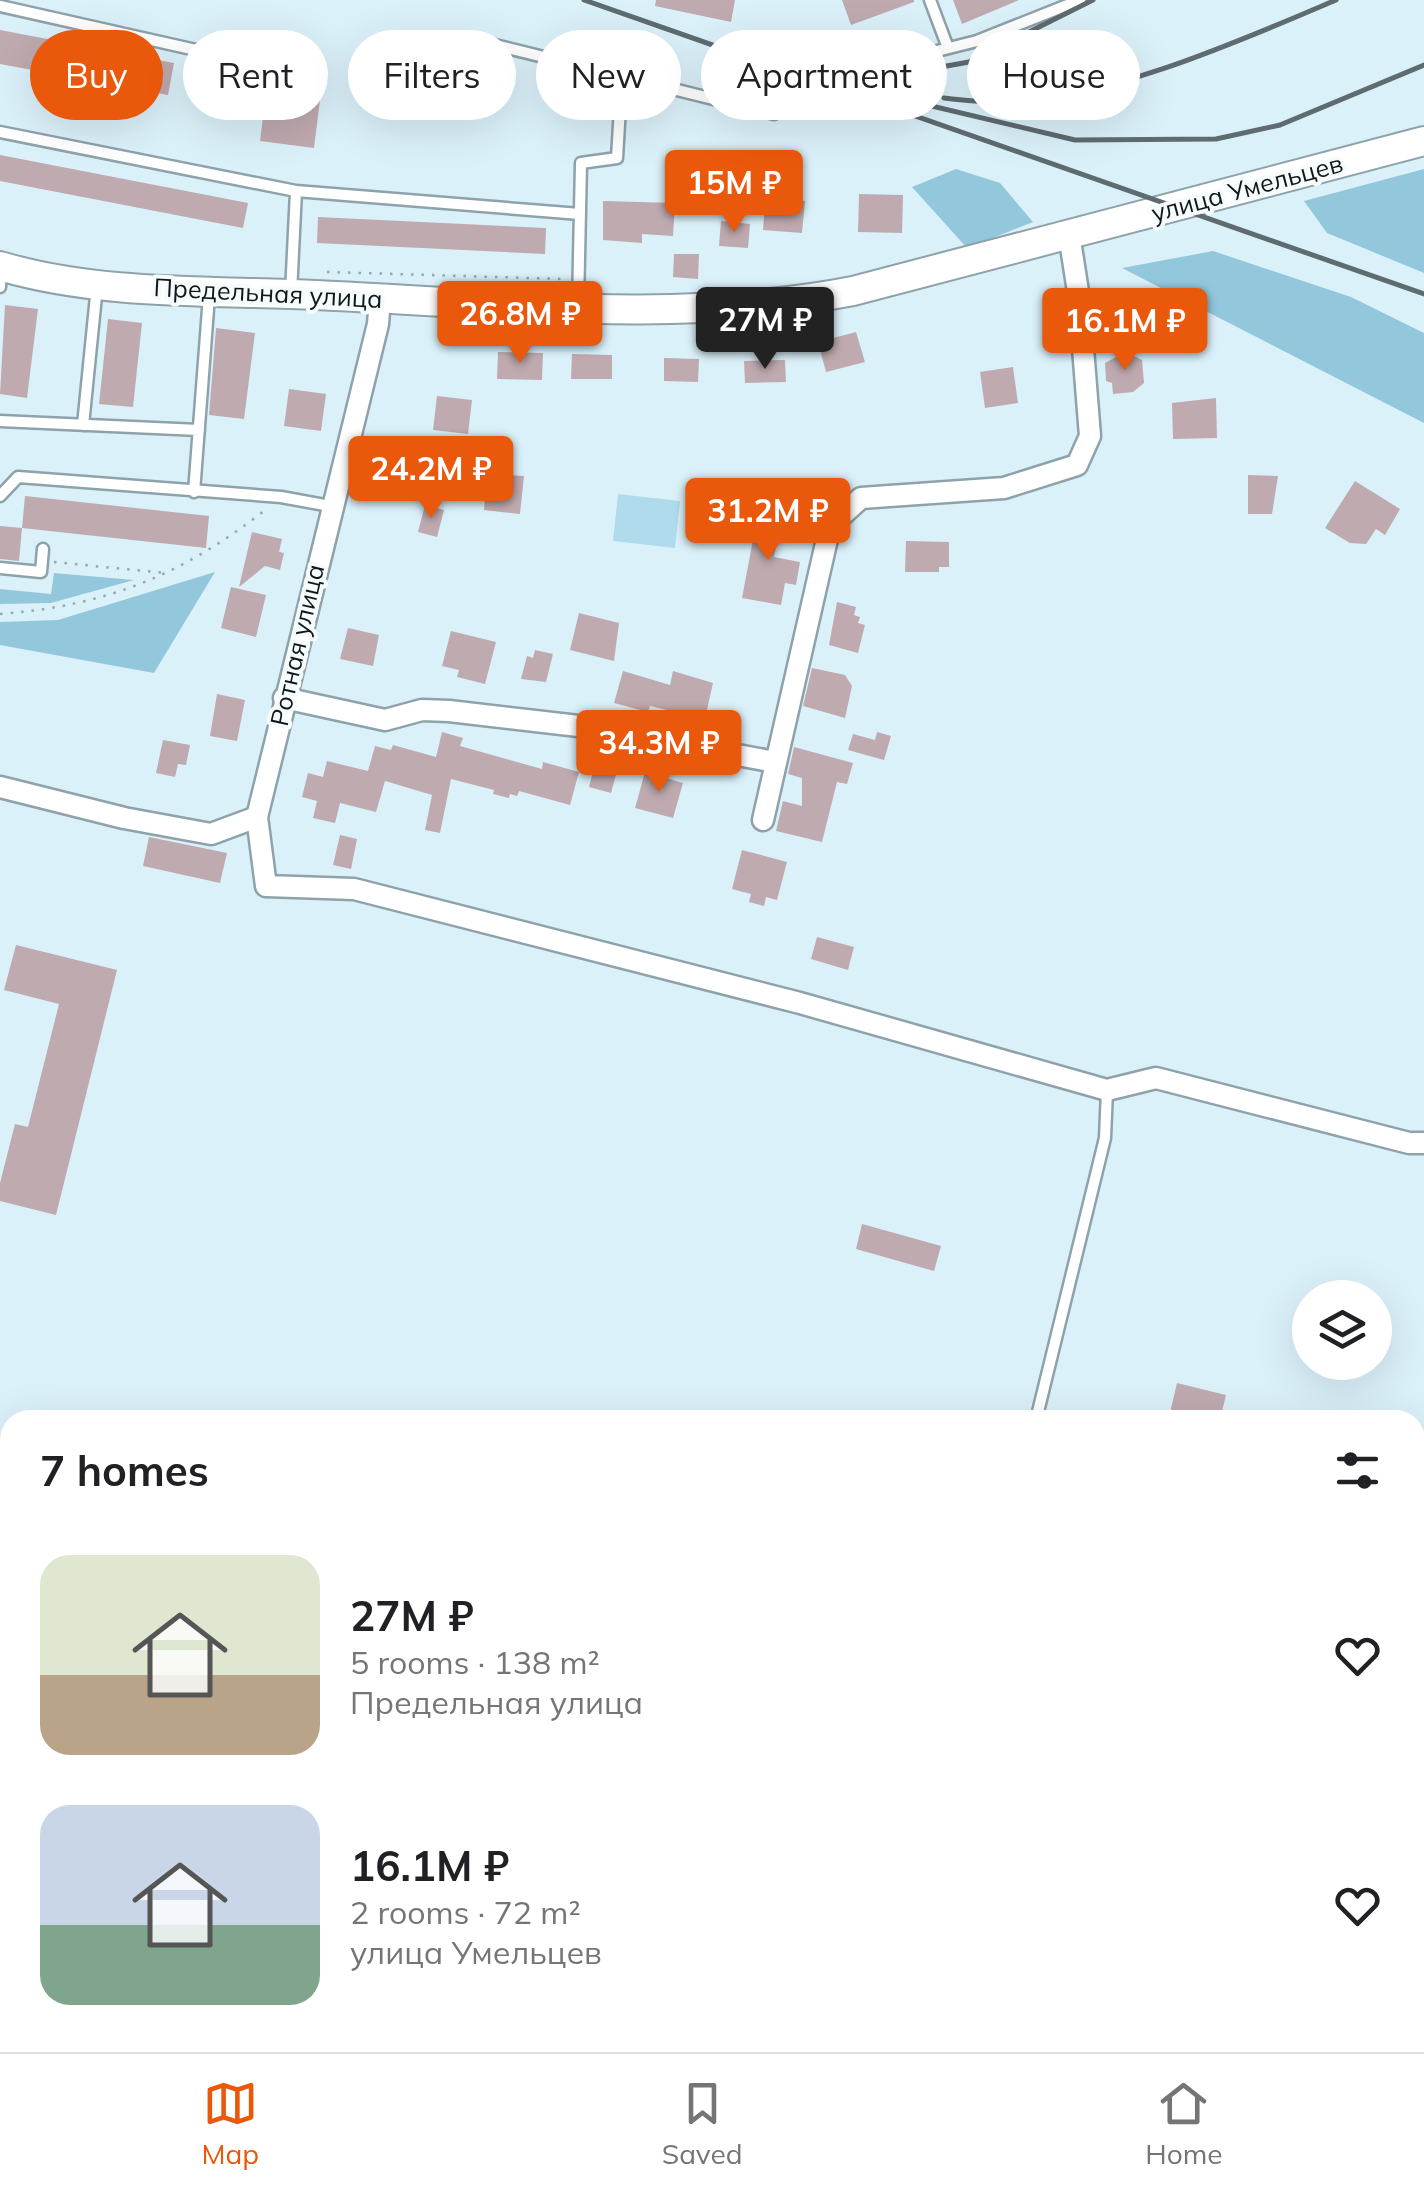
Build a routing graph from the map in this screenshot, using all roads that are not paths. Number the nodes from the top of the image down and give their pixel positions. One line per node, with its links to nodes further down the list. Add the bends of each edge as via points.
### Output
1 (930, 0): 5 (lane)
2 (1080, 0): 5 (lane)
3 (0, 6): 4 (lane)
4 (183, 47)
5 (948, 48)
6 (620, 120): 10 (lane, via 618,158 581,163)
7 (0, 132): 9 (lane)
8 (1424, 141): 11 (street, улица Умельцев)
9 (296, 191): 10 (lane); 16 (lane)
10 (580, 214): 18 (lane)
11 (1069, 234): 18 (street, Предельная улица, via 782,305); 28 (street, via 1090,436 1077,464 1004,488 862,498 830,526)
12 (1, 266): 13 (street, Предельная улица); 14 (lane)
13 (98, 284): 15 (street, Предельная улица); 20 (lane)
14 (0, 287)
15 (210, 290): 16 (street, Предельная улица); 21 (lane)
16 (291, 294): 17 (street, Предельная улица)
17 (380, 298): 18 (street, Предельная улица); 24 (street, Ротная улица)
18 (578, 306)
19 (0, 421): 20 (lane)
20 (82, 425): 21 (lane)
21 (198, 430): 22 (lane)
22 (194, 492): 23 (lane, via 18,477); 24 (lane)
23 (0, 496)
24 (330, 506): 27 (street, Ротная улица)
25 (43, 555): 26 (lane, via 42,572)
26 (0, 568)
27 (284, 698): 28 (street, via 385,720 422,710 587,727); 30 (street, Ротная улица)
28 (775, 762): 31 (street)
29 (0, 787): 30 (street, via 211,834)
30 (256, 817): 32 (street, via 266,886 354,889)
31 (763, 820)
32 (1107, 1090): 33 (street, via 1156,1078); 34 (lane, via 1105,1138)
33 (1424, 1143)
34 (1038, 1410)

